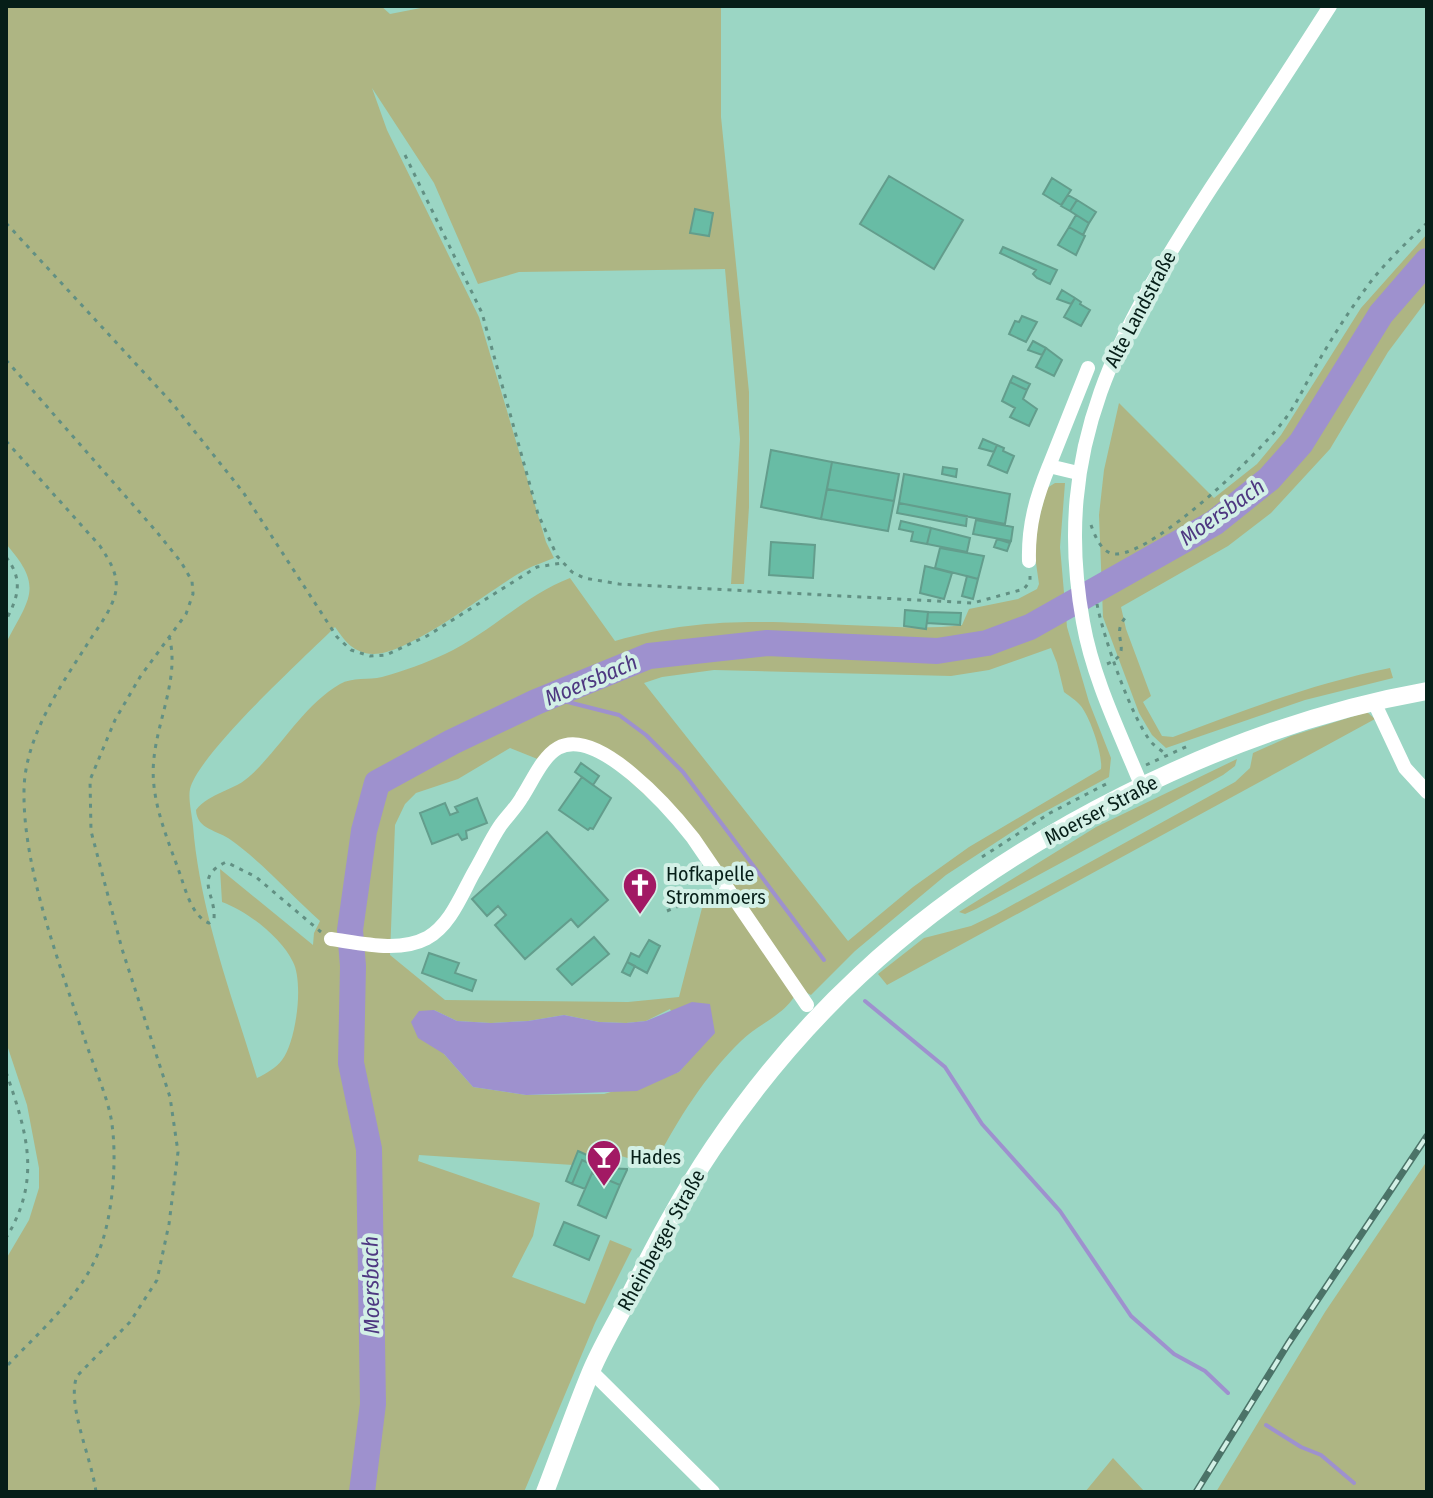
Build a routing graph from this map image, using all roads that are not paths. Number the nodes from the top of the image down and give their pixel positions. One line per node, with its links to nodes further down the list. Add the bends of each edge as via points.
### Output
1 (1330, 6): 4 (street, Alte Landstraße, via 1131,318 1094,404)
2 (1088, 368): 3 (street)
3 (1049, 466): 4 (street); 5 (street, via 1028,533)
4 (1078, 473): 8 (street, Alte Landstraße, via 1076,575 1083,623)
5 (1029, 561)
6 (1427, 691): 7 (main road, Moerser Straße)
7 (1374, 702): 8 (main road, Moerser Straße); 9 (street, via 1405,768)
8 (1139, 778): 11 (main road, Moerser Straße, via 964,892)
9 (1427, 792)
10 (331, 939): 11 (street, via 384,945 412,944 428,937 442,925 551,753 575,743 630,772 672,812)
11 (814, 1009): 12 (main road, Rheinberger Straße, via 678,1203)
12 (591, 1371): 13 (main road, Rheinberger Straße); 14 (street)
13 (545, 1492)
14 (713, 1492)

